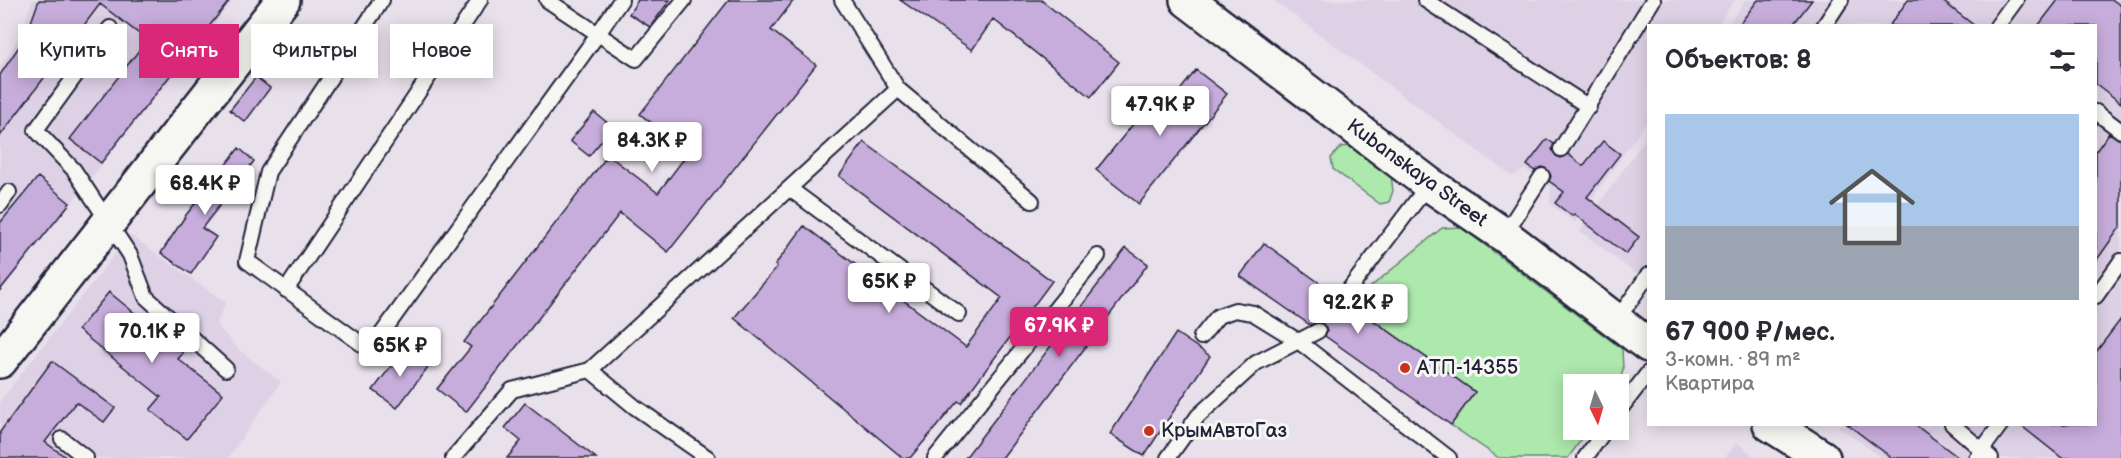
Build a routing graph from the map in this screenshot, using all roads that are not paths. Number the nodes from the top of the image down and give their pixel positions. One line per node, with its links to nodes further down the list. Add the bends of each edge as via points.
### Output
1 (283, 0): 28 (main road)
2 (382, 0): 33 (lane, via 268,172 248,261)
3 (480, 0): 33 (lane)
4 (547, 0): 15 (lane)
5 (621, 0): 15 (lane)
6 (684, 0): 15 (lane, via 636,59)
7 (842, 0): 17 (lane)
8 (1187, 0): 23 (main road, Kubanskaya Street)
9 (1425, 0): 18 (lane)
10 (1653, 0): 18 (lane)
11 (1841, 0): 13 (lane)
12 (2016, 0): 14 (lane)
13 (1825, 24)
14 (1998, 24)
15 (598, 34): 33 (lane, via 369,350)
16 (74, 78): 28 (lane, via 36,130 74,170)
17 (898, 89): 24 (lane); 26 (lane)
18 (1588, 107): 21 (lane)
19 (2097, 113): 20 (lane)
20 (2121, 131)
21 (1561, 149)
22 (1542, 176): 29 (lane)
23 (1429, 184): 29 (main road, Kubanskaya Street); 35 (lane)
24 (790, 189): 36 (lane); 44 (lane)
25 (9, 192): 27 (lane)
26 (1032, 201)
27 (0, 205)
28 (107, 222): 42 (main road); 43 (lane, via 130,255 146,297)
29 (1504, 235): 37 (main road, Kubanskaya Street)
30 (1098, 256): 56 (lane)
31 (2121, 261): 34 (lane)
32 (1647, 276): 37 (lane)
33 (286, 290)
34 (2097, 295)
35 (1342, 298)
36 (959, 314)
37 (1617, 320): 41 (main road, Kubanskaya Street)
38 (1318, 331): 40 (lane)
39 (1201, 337): 40 (lane, via 1218,316 1235,310 1253,313)
40 (1298, 341): 57 (lane, via 1256,363 1198,416); 58 (lane)
41 (1647, 344)
42 (3, 349)
43 (226, 369)
44 (590, 370): 54 (lane, via 512,390); 55 (lane)
45 (1647, 374): 46 (lane)
46 (1629, 398)
47 (1773, 426): 60 (main road)
48 (1954, 426): 52 (lane)
49 (2000, 426): 52 (lane)
50 (62, 439): 53 (lane)
51 (1598, 440): 59 (lane)
52 (1983, 456)
53 (86, 458)
54 (453, 458)
55 (708, 458)
56 (935, 458)
57 (1168, 458)
58 (1449, 458)
59 (1585, 458)
60 (1823, 458)

